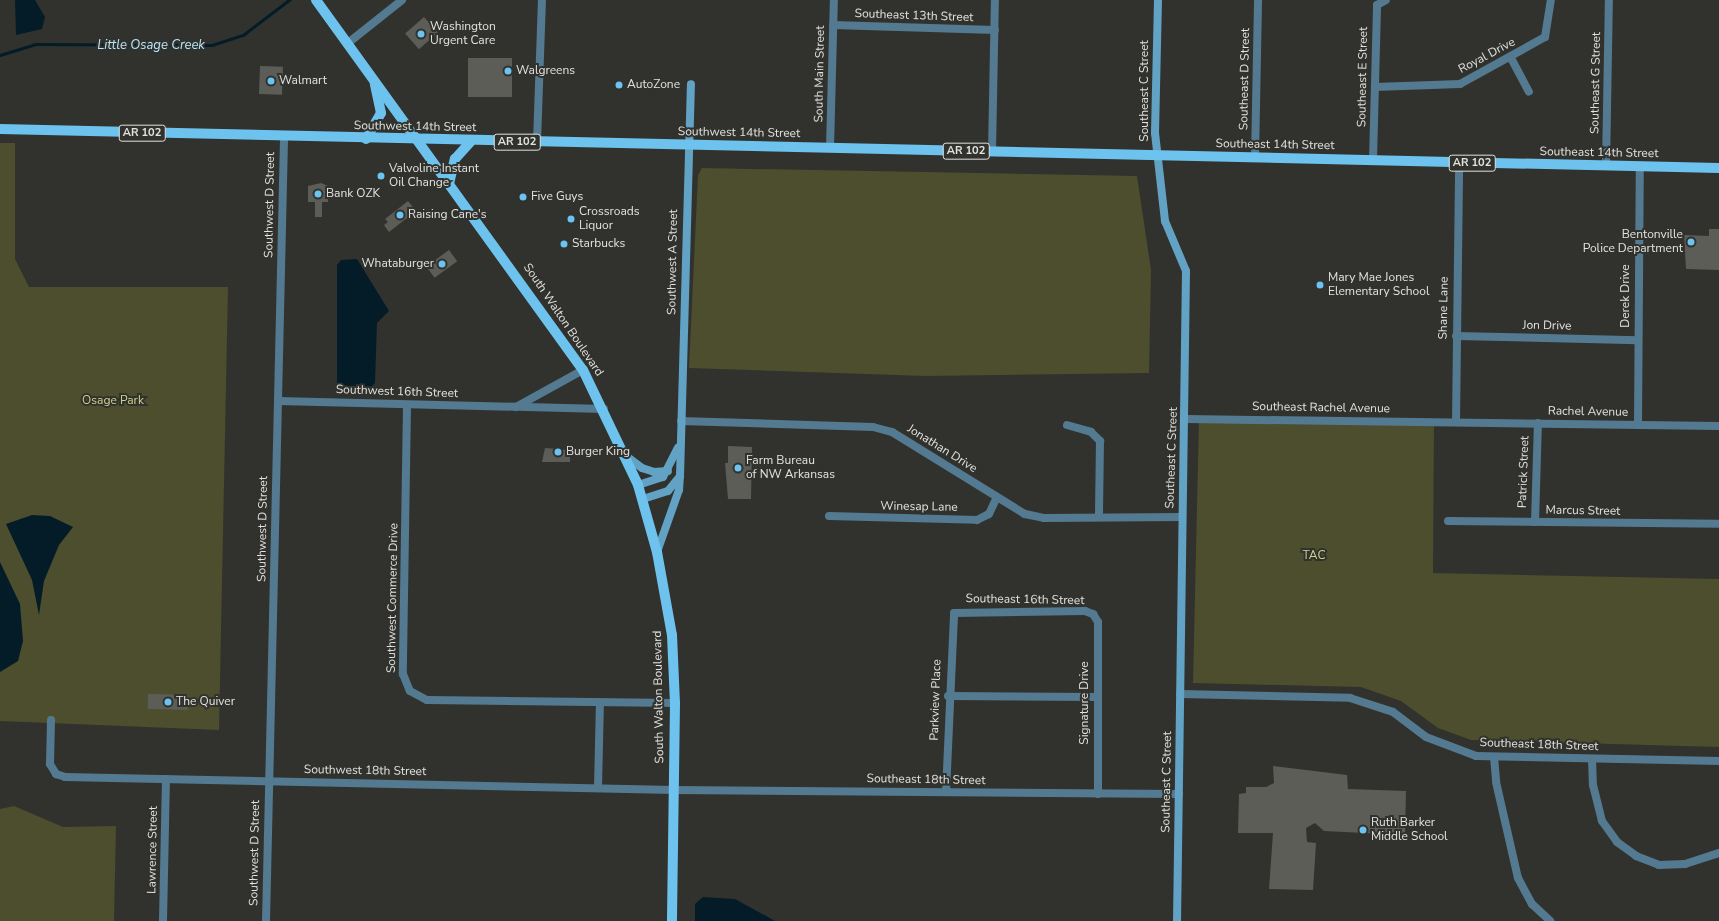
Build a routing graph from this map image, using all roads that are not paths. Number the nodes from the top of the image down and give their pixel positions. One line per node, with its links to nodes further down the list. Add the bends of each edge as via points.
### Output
1 (316, 0): 13 (main road, South Walton Boulevard)
2 (402, 0): 13 (street)
3 (542, 0): 24 (street)
4 (834, 0): 11 (street, South Main Street)
5 (995, 0): 12 (street)
6 (1158, 0): 28 (street, Southeast C Street, via 1155,133)
7 (1258, 0): 29 (street, Southeast D Street)
8 (1386, 0): 17 (street, Southeast E Street, via 1377,5)
9 (1551, 0): 14 (street, Royal Drive, via 1545,37)
10 (1609, 0): 32 (street, Southeast G Street)
11 (833, 25): 12 (street, Southeast 13th Street); 26 (street, South Main Street)
12 (995, 30): 27 (street)
13 (348, 44): 15 (main road, South Walton Boulevard)
14 (1511, 58): 17 (street, Royal Drive, via 1460,84); 18 (street)
15 (374, 79): 21 (main road, via 381,113); 22 (main road, South Walton Boulevard)
16 (691, 84): 25 (street, Southwest A Street)
17 (1375, 87): 30 (street, Southeast E Street)
18 (1529, 92)
19 (0, 129): 20 (main road, Southwest 14th Street / AR 102)
20 (284, 137): 21 (main road, Southwest 14th Street / AR 102); 39 (street, Southwest D Street)
21 (366, 139): 22 (main road, Southwest 14th Street / AR 102)
22 (418, 140): 23 (main road, Southwest 14th Street / AR 102); 35 (main road, South Walton Boulevard)
23 (471, 141): 24 (main road, Southwest 14th Street / AR 102); 35 (main road, via 456,159)
24 (537, 142): 25 (main road, Southwest 14th Street / AR 102)
25 (688, 145): 26 (main road, Southwest 14th Street / AR 102); 44 (street, Southwest A Street)
26 (830, 148): 27 (main road, Southeast 14th Street / AR 102)
27 (992, 152): 28 (main road, Southeast 14th Street / AR 102)
28 (1158, 155): 29 (main road, Southeast 14th Street / AR 102); 43 (street, Southeast C Street, via 1165,221 1186,271)
29 (1255, 158): 30 (main road, Southeast 14th Street / AR 102)
30 (1373, 160): 31 (main road, Southeast 14th Street / AR 102)
31 (1459, 163): 32 (main road, Southeast 14th Street / AR 102); 36 (street, Shane Lane)
32 (1606, 166): 33 (main road, Southeast 14th Street / AR 102)
33 (1640, 167): 34 (main road, Southeast 14th Street / AR 102); 37 (street, Derek Drive)
34 (1719, 168)
35 (450, 184): 38 (main road, South Walton Boulevard)
36 (1456, 336): 37 (street, Jon Drive); 45 (street, Shane Lane)
37 (1638, 340): 47 (street, Derek Drive)
38 (583, 370): 41 (street); 42 (main road, South Walton Boulevard)
39 (278, 401): 40 (street, Southwest 16th Street); 76 (street, Southwest D Street)
40 (407, 404): 41 (street, Southwest 16th Street); 69 (street, Southwest Commerce Drive, via 403,674 407,687 414,695 427,700)
41 (516, 407): 42 (street, Southwest 16th Street)
42 (604, 409): 51 (main road, South Walton Boulevard)
43 (1186, 419): 45 (street, Southeast Rachel Avenue); 59 (street, Southeast C Street)
44 (681, 421): 50 (street, Southwest A Street); 55 (street, Jonathan Drive, via 873,427 892,432)
45 (1456, 422): 46 (street, Rachel Avenue)
46 (1538, 423): 47 (street, Rachel Avenue); 61 (street, Patrick Street)
47 (1638, 425): 49 (street, Rachel Avenue)
48 (1067, 426): 58 (street, via 1091,432 1100,441)
49 (1719, 426)
50 (681, 442): 52 (street, Southwest A Street); 53 (street, Southwest A Street)
51 (626, 456): 52 (street, via 654,472); 54 (main road, South Walton Boulevard)
52 (668, 471): 54 (street, via 663,477)
53 (680, 476): 56 (street, via 668,491); 63 (street, Southwest A Street, via 679,490)
54 (638, 485): 56 (main road, South Walton Boulevard)
55 (996, 497): 57 (street, Winesap Lane, via 989,514 977,520); 58 (street, Jonathan Drive, via 1025,514 1044,518)
56 (643, 499): 63 (main road, South Walton Boulevard)
57 (829, 516)
58 (1099, 516): 59 (street, Jonathan Drive)
59 (1182, 517): 66 (street, Southeast C Street)
60 (1448, 521): 61 (street, Marcus Street)
61 (1535, 522): 62 (street, Marcus Street)
62 (1719, 524)
63 (657, 552): 70 (main road, South Walton Boulevard, via 672,635)
64 (957, 612): 65 (street, Southeast 16th Street); 67 (street, Parkview Place, via 951,620)
65 (1093, 614): 68 (street, Signature Drive, via 1098,622)
66 (1180, 694): 72 (street, Southeast 18th Street, via 1350,698 1393,712 1426,737 1452,748 1476,756); 81 (street, Southeast C Street)
67 (948, 696): 68 (street); 79 (street, Parkview Place)
68 (1096, 697): 80 (street, Signature Drive)
69 (600, 703): 70 (street, Southwest Commerce Drive); 77 (street)
70 (675, 703): 78 (main road, South Walton Boulevard)
71 (51, 720): 75 (street, Southwest 18th Street, via 50,764 56,774)
72 (1494, 756): 73 (street, Southeast 18th Street); 87 (street, via 1496,782 1518,878 1532,904)
73 (1592, 759): 74 (street, Southeast 18th Street); 82 (street, via 1593,785 1602,821 1617,842 1636,856 1659,864 1684,864)
74 (1719, 761)
75 (166, 779): 76 (street, Southwest 18th Street); 83 (street, Lawrence Street)
76 (269, 781): 77 (street, Southwest 18th Street); 84 (street, Southwest D Street)
77 (598, 788): 78 (street, Southwest 18th Street)
78 (674, 790): 79 (street, Southeast 18th Street); 85 (main road, South Walton Boulevard)
79 (946, 792): 80 (street, Southeast 18th Street)
80 (1098, 794): 81 (street, Southeast 18th Street)
81 (1179, 794): 86 (street, Southeast C Street)
82 (1719, 853)
83 (164, 921)
84 (266, 921)
85 (672, 921)
86 (1178, 921)
87 (1550, 921)

